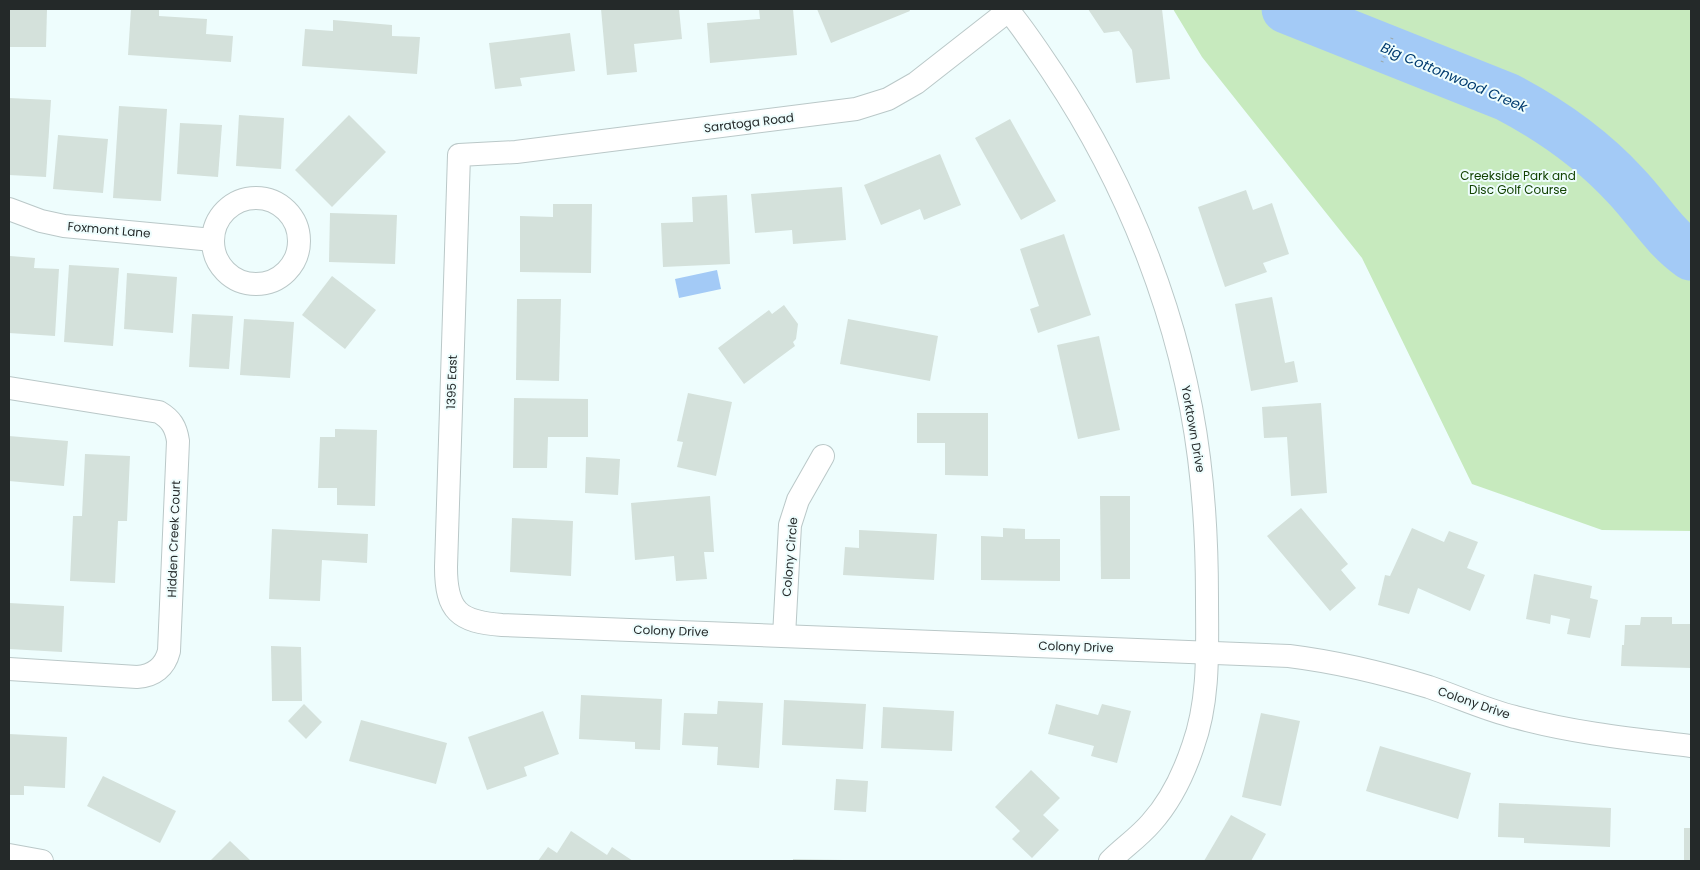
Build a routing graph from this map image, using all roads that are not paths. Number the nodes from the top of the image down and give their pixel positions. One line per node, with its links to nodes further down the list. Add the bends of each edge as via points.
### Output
1 (1008, 10): 2 (street, Saratoga Road, via 916,83 888,99 856,110 516,152); 9 (street, Yorktown Drive, via 1091,134 1141,238 1163,302 1181,366 1199,457 1207,566)
2 (459, 155): 7 (street, 1395 East, via 446,567)
3 (9, 209): 4 (street, Foxmont Lane, via 64,226)
4 (212, 240)
5 (9, 388): 10 (street, Hidden Creek Court, via 159,412 172,423 178,441 169,651 163,665 151,674 137,677)
6 (823, 456): 8 (street, Colony Circle, via 798,500 790,524)
7 (454, 608): 8 (street, Colony Drive, via 464,616 489,624)
8 (784, 636): 9 (street, Colony Drive)
9 (1207, 652): 11 (street, Colony Drive, via 1323,660 1393,676 1512,717 1552,727); 14 (street, Yorktown Drive, via 1199,726 1185,767 1152,823)
10 (9, 669)
11 (1691, 746)
12 (9, 855): 13 (street)
13 (42, 861)
14 (1110, 861)

